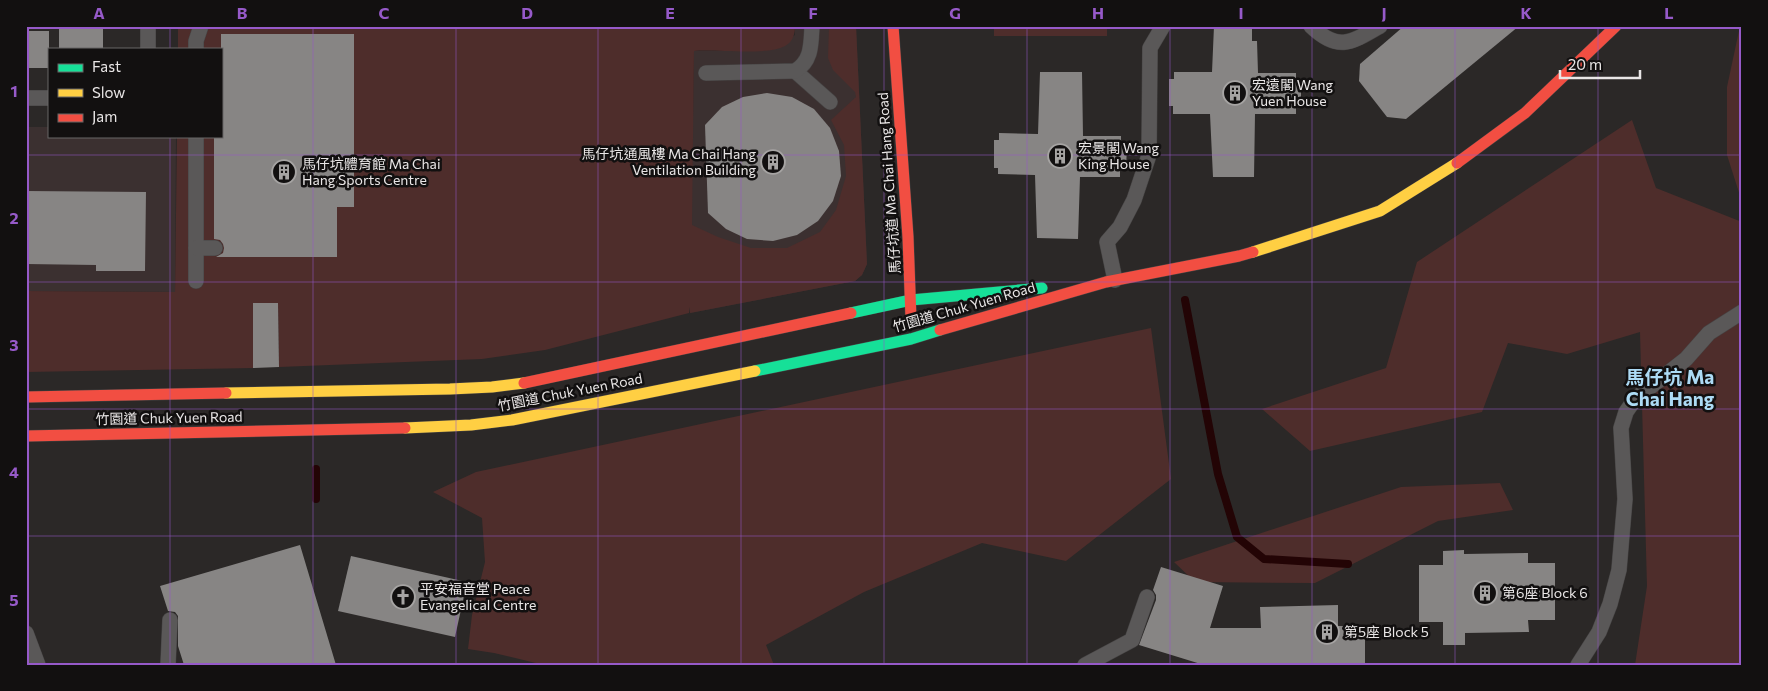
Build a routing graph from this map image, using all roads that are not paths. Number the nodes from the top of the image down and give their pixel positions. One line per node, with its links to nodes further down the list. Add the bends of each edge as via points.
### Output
1 (148, 26): 9 (lane)
2 (201, 26): 10 (lane)
3 (812, 26): 11 (lane, via 810,53 802,67)
4 (892, 26): 23 (main road, 馬仔坑道 Ma Chai Hang Road)
5 (1163, 26): 22 (lane, via 1150,48 1149,155 1134,200 1108,242)
6 (1311, 26): 7 (lane, via 1321,36 1347,44)
7 (1380, 26)
8 (1616, 26): 16 (main road)
9 (148, 48)
10 (196, 48)
11 (795, 71): 12 (lane); 15 (lane)
12 (706, 73)
13 (26, 98): 14 (lane)
14 (48, 98)
15 (830, 102)
16 (1525, 113): 18 (lane, via 1462,173 1395,216 1385,220)
17 (196, 138): 19 (lane)
18 (1349, 221): 22 (main road, 竹園道 Chuk Yuen Road, via 1239,256)
19 (196, 248): 20 (lane); 21 (lane)
20 (215, 248)
21 (196, 281)
22 (1110, 281): 23 (main road, 竹園道 Chuk Yuen Road); 25 (main road, 竹園道 Chuk Yuen Road)
23 (911, 300): 25 (main road, 馬仔坑道 Ma Chai Hang Road); 26 (main road, 竹園道 Chuk Yuen Road, via 533,382 492,387)
24 (1742, 312): 34 (lane, via 1709,333 1686,359 1636,399 1626,412 1621,428 1625,499 1619,570 1599,632)
25 (911, 339): 27 (main road, 竹園道 Chuk Yuen Road, via 512,420 471,425)
26 (26, 397)
27 (26, 436)
28 (1147, 597): 33 (lane, via 1132,640)
29 (170, 620): 32 (lane)
30 (26, 633): 31 (lane)
31 (38, 665)
32 (168, 665)
33 (1084, 665)
34 (1578, 665)

